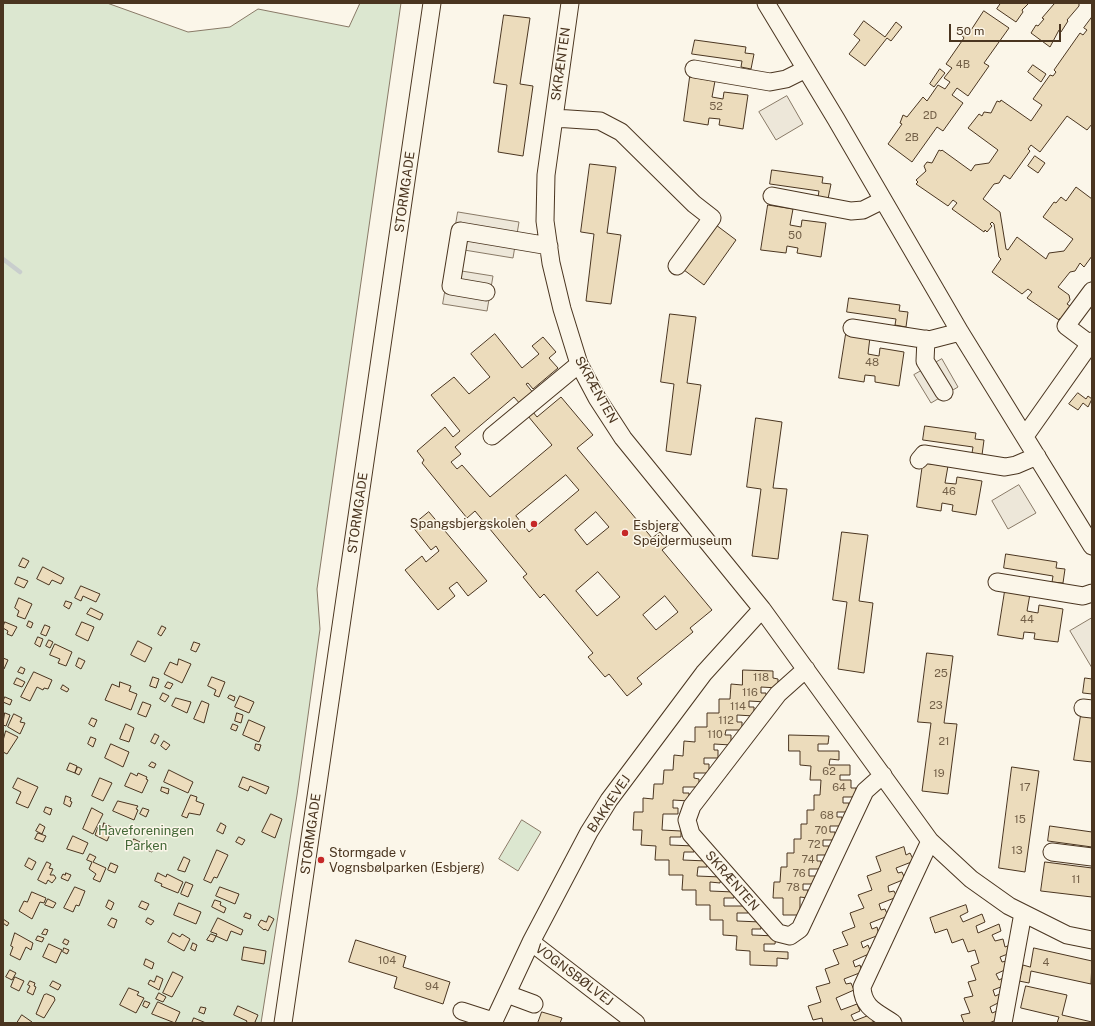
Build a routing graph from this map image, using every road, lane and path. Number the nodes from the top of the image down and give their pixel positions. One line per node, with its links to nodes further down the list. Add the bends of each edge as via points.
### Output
1 (432, 3): 39 (street, STORMGADE)
2 (570, 3): 6 (street, SKRÆNTEN)
3 (766, 3): 5 (street)
4 (694, 69): 5 (street, via 770,82 786,79)
5 (806, 69): 8 (street)
6 (554, 118): 9 (street, SKRÆNTEN, via 546,175 545,221); 10 (street, via 600,121 621,132 694,204 712,218)
7 (772, 196): 8 (street, via 851,211 863,210)
8 (883, 200): 14 (street)
9 (549, 246): 12 (street, via 460,231 451,286); 17 (street, SKRÆNTEN, via 562,309)
10 (677, 266)
11 (1092, 291): 16 (street, via 1066,326)
12 (486, 292)
13 (852, 328): 15 (street)
14 (960, 332): 15 (street, via 942,338); 20 (street)
15 (926, 339): 18 (street, via 925,361)
16 (1091, 343): 20 (street)
17 (579, 364): 19 (street); 26 (street, SKRÆNTEN, via 623,438)
18 (944, 392)
19 (492, 436)
20 (1025, 436): 21 (street)
21 (1037, 456): 22 (street, via 1005,468 924,454); 23 (street)
22 (919, 460)
23 (1092, 546)
24 (997, 582): 25 (street, via 1083,596)
25 (1092, 593)
26 (762, 609): 27 (street, SKRÆNTEN); 34 (street, BAKKEVEJ, via 704,673 609,800 589,832)
27 (806, 669): 28 (street, SKRÆNTEN); 28 (street, SKRÆNTEN, via 778,694 692,806 687,820 691,834 778,933 790,936 800,929 865,791)
28 (883, 775): 29 (street, SKRÆNTEN)
29 (930, 841): 32 (street, SKRÆNTEN, via 971,879); 41 (street, via 862,987 862,998 868,1007)
30 (1052, 852): 31 (street)
31 (1092, 857)
32 (1023, 913): 33 (street, SKRÆNTEN, via 1067,935); 42 (street)
33 (1092, 940)
34 (531, 942): 35 (street, BAKKEVEJ); 40 (street, VOGNSBØLVEJ)
35 (507, 994): 36 (street); 38 (street, BAKKEVEJ)
36 (534, 1004)
37 (462, 1011): 38 (street)
38 (493, 1022)
39 (283, 1023)
40 (636, 1023)
41 (893, 1023)
42 (1003, 1023)

